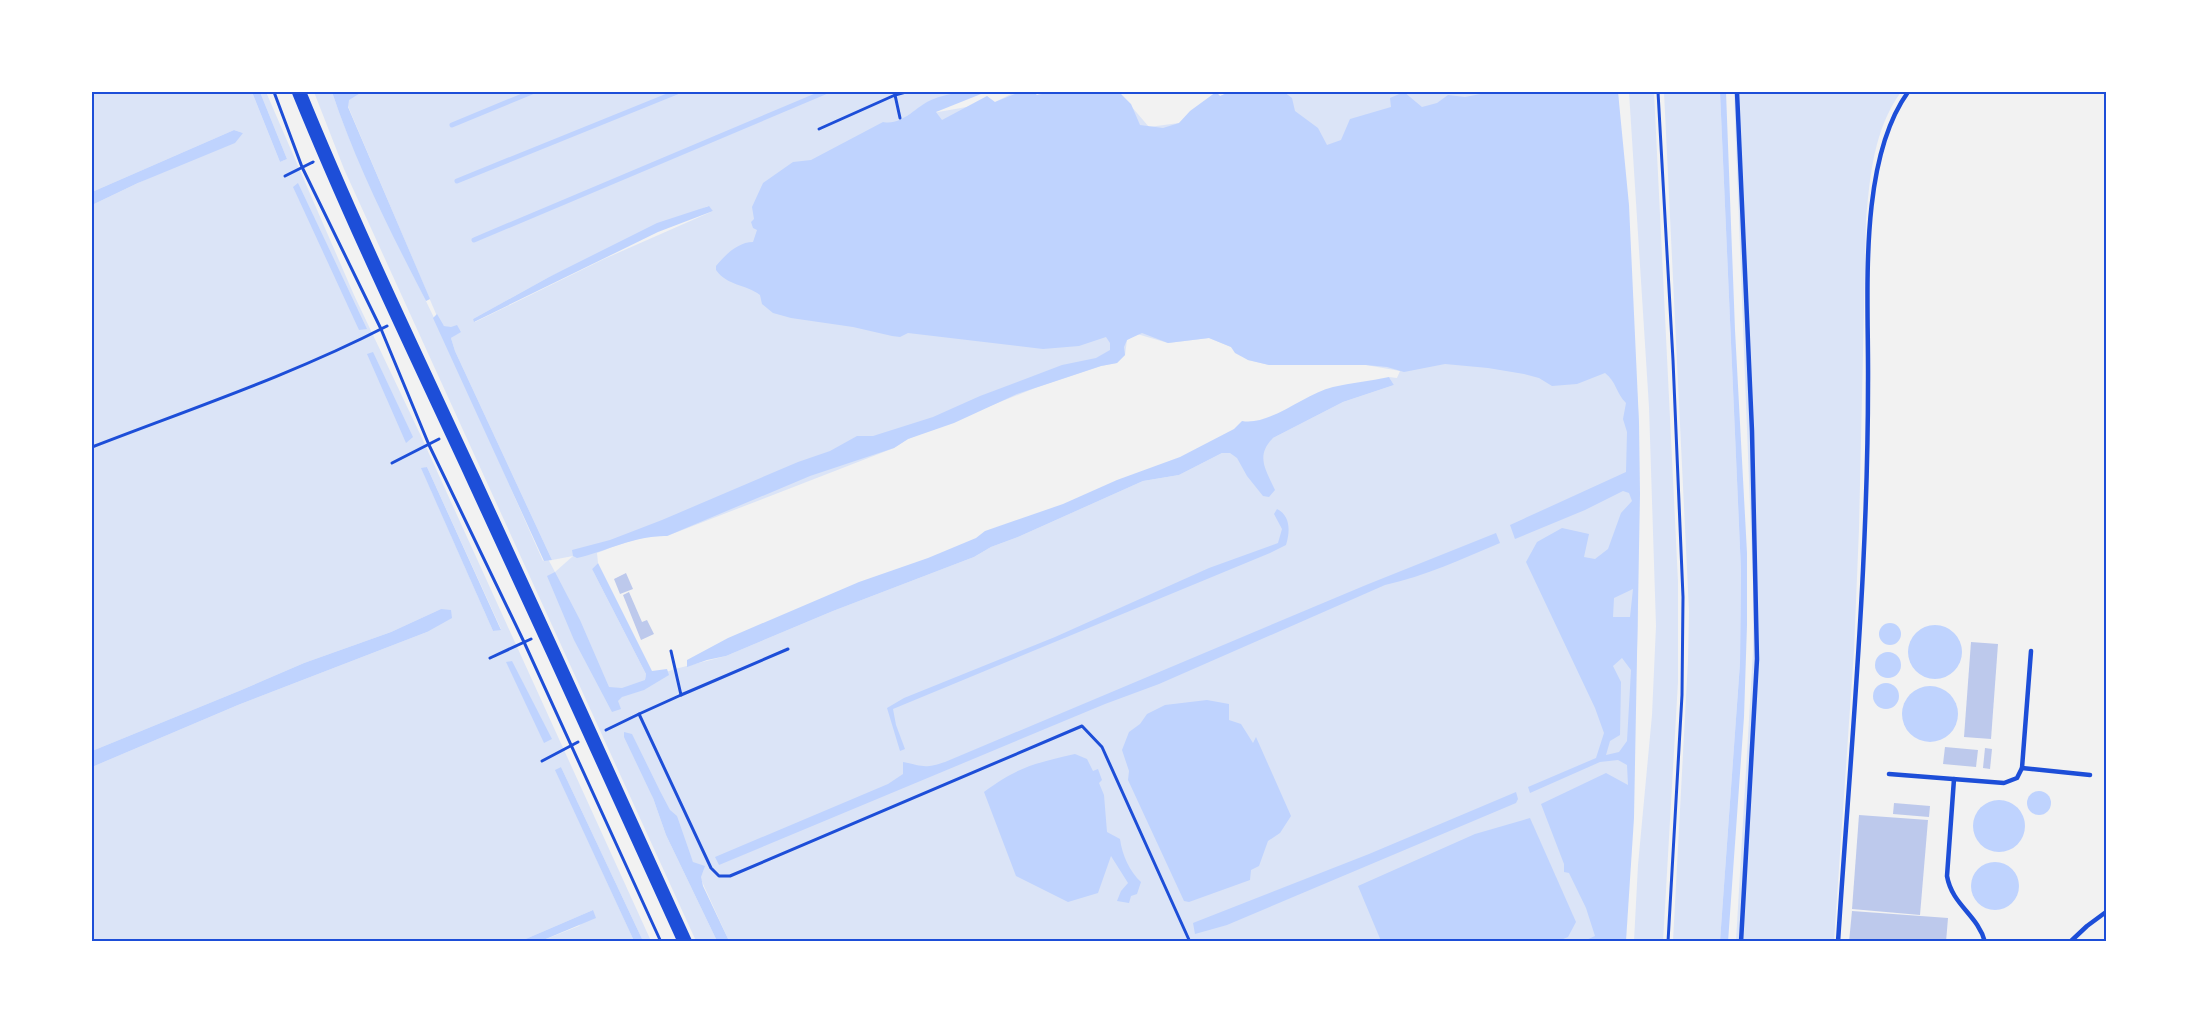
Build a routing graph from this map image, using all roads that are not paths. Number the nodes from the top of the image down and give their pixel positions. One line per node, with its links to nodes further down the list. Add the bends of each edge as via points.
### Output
1 (299, 92): 10 (main road, via 399,320)
2 (1737, 92): 11 (lane, via 1752,431 1757,660)
3 (1908, 92): 12 (lane, via 1887,129 1869,224 1863,568)
4 (2031, 651): 5 (lane)
5 (2022, 768): 7 (lane); 8 (lane, via 2017,777 2004,783)
6 (1889, 774): 8 (lane)
7 (2090, 775)
8 (1954, 779): 13 (lane, via 1947,876 1958,903 1980,928)
9 (2106, 912): 14 (lane)
10 (685, 942)
11 (1740, 942)
12 (1838, 942)
13 (1985, 942)
14 (2070, 942)

